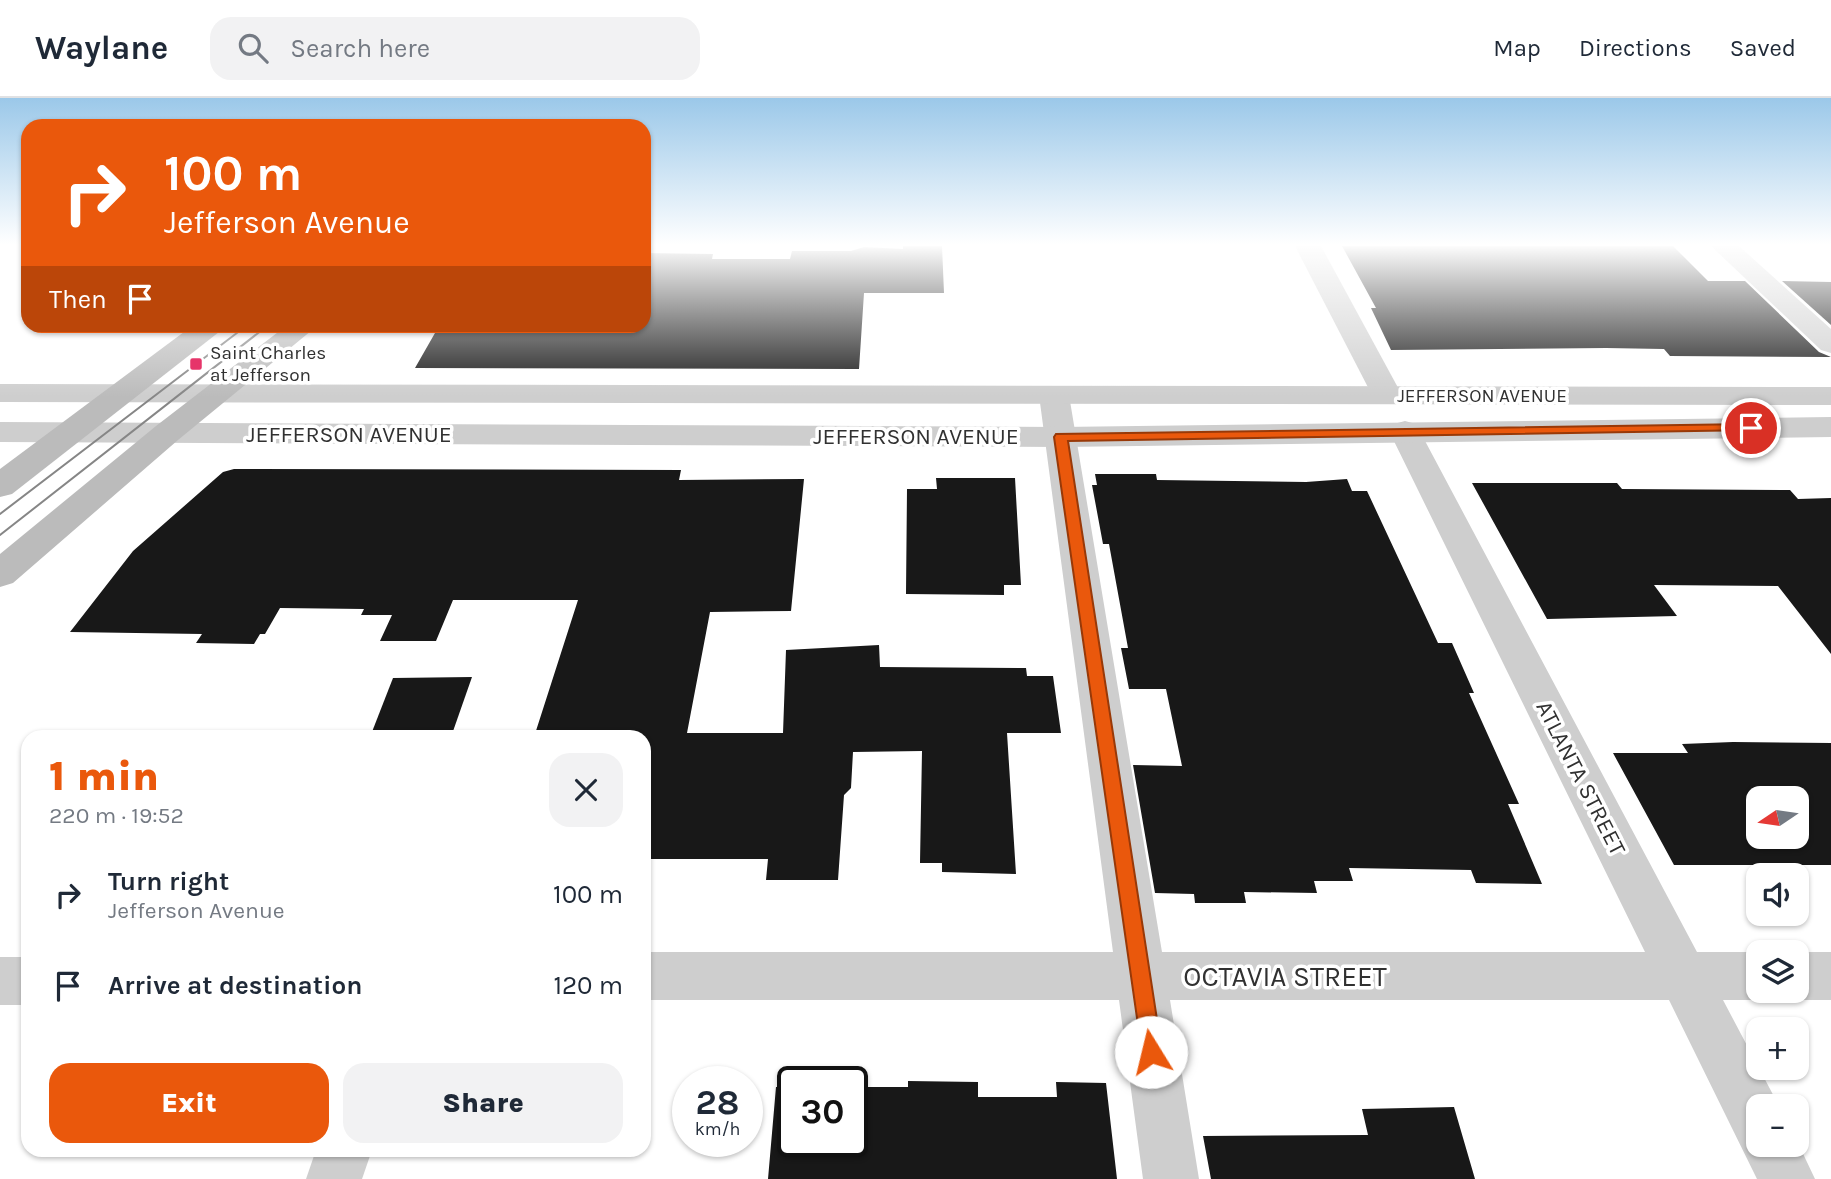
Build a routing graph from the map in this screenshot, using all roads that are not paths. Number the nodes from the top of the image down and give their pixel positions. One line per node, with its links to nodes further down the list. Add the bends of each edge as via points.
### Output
1 (1335, 296): 11 (street, ATLANTA STREET)
2 (1779, 296): 5 (street)
3 (200, 333): 8 (main road)
4 (294, 333): 6 (main road)
5 (1831, 344)
6 (218, 392): 8 (street, JEFFERSON AVENUE); 9 (street, JEFFERSON AVENUE); 15 (main road)
7 (0, 393): 8 (street, JEFFERSON AVENUE)
8 (121, 393): 14 (main road)
9 (1054, 395): 11 (street, JEFFERSON AVENUE); 16 (street)
10 (1831, 396): 11 (street, JEFFERSON AVENUE)
11 (1396, 413): 12 (street, JEFFERSON AVENUE); 16 (street, JEFFERSON AVENUE); 22 (street, ATLANTA STREET)
12 (1831, 426)
13 (0, 432): 14 (street, JEFFERSON AVENUE)
14 (72, 432): 15 (street, JEFFERSON AVENUE); 17 (main road)
15 (167, 433): 16 (street, JEFFERSON AVENUE); 18 (main road)
16 (1061, 437): 21 (street)
17 (0, 486)
18 (0, 574)
19 (1831, 975): 24 (street)
20 (651, 976): 21 (street, OCTAVIA STREET)
21 (1139, 976): 22 (street, OCTAVIA STREET); 31 (street)
22 (1682, 976): 23 (street, OCTAVIA STREET); 27 (street, ATLANTA STREET)
23 (1746, 976)
24 (1809, 976)
25 (0, 981): 26 (street)
26 (21, 981)
27 (1746, 1099)
28 (342, 1157): 30 (street)
29 (1776, 1157): 32 (street)
30 (334, 1179)
31 (1171, 1179)
32 (1787, 1179)

